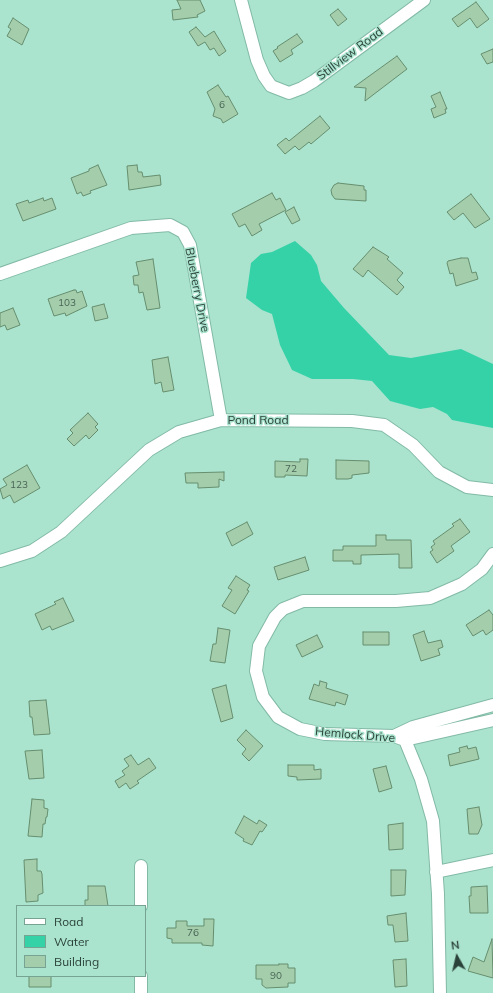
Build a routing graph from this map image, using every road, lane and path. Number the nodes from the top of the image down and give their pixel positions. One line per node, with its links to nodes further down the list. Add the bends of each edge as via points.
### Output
1 (241, 0): 2 (street, Stillview Road, via 257,60 264,76 271,86 289,93 302,88)
2 (424, 0)
3 (0, 274): 4 (street, Blueberry Drive, via 131,228 170,225 183,232 190,245)
4 (221, 420): 5 (street, Pond Road, via 352,420 384,425 413,445 439,472 468,487); 7 (street, Pond Road, via 179,432 149,450 61,532 32,551)
5 (493, 490)
6 (493, 554): 10 (street, Hemlock Drive, via 482,569 462,584 430,598 396,601 303,601 283,609 275,617 259,646 256,671 263,697 278,717 300,729 325,734)
7 (0, 561)
8 (493, 705): 10 (street, via 413,727)
9 (493, 720): 10 (street)
10 (400, 738): 13 (street, Hemlock Drive, via 421,779 433,821)
11 (493, 860): 13 (street)
12 (142, 866): 14 (street)
13 (436, 872): 17 (street, Hemlock Drive)
14 (141, 905)
15 (141, 977): 16 (street)
16 (141, 993)
17 (440, 993)

